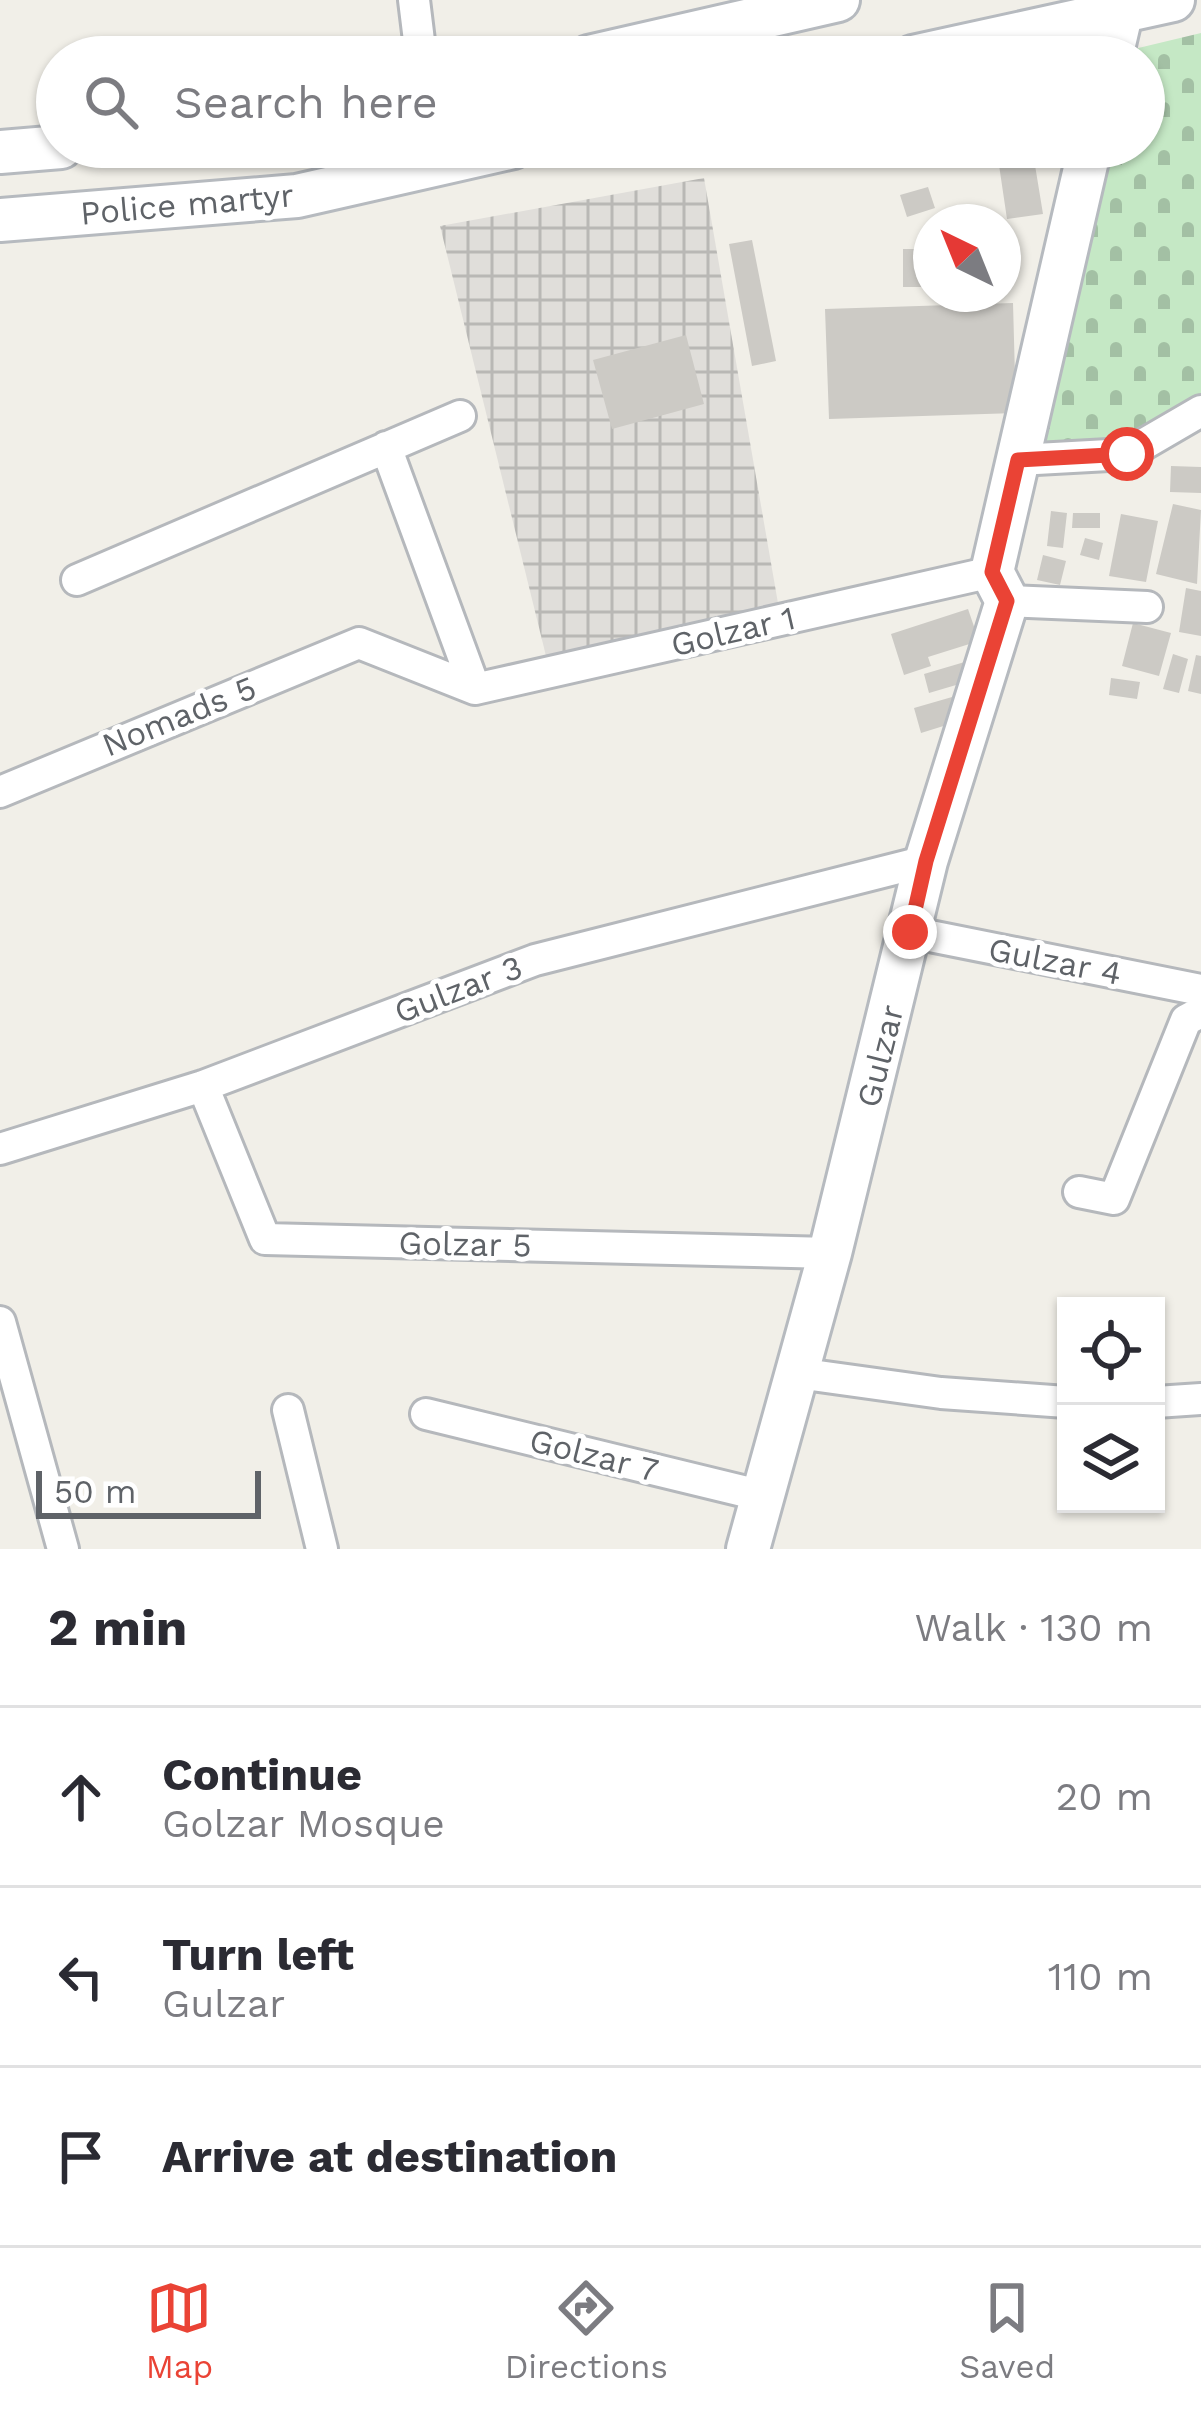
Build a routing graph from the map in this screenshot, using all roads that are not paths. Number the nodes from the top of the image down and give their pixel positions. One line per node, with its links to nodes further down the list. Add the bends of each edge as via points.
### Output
1 (414, 0): 5 (street)
2 (838, 0): 6 (street)
3 (1173, 0): 4 (street)
4 (1122, 10): 7 (street); 8 (street)
5 (418, 36)
6 (744, 36)
7 (1006, 36)
8 (1116, 36)
9 (36, 149): 10 (street)
10 (0, 152)
11 (420, 168): 13 (street, Police martyr, via 297,196)
12 (1085, 168): 17 (street, Gulzar)
13 (0, 220)
14 (1201, 410): 17 (street, via 1127,454)
15 (460, 416): 16 (street)
16 (386, 447): 18 (street); 21 (street)
17 (1018, 460): 19 (street, Gulzar)
18 (77, 580)
19 (1000, 587): 20 (street, Golzar 1); 21 (street, Golzar 1); 23 (street, Gulzar)
20 (1148, 608)
21 (475, 689): 22 (street, Nomads 5, via 359,643)
22 (0, 792)
23 (926, 861): 24 (street, Gulzar); 27 (street, Gulzar 3, via 535,960)
24 (910, 932): 25 (street, Gulzar 4); 30 (street, Gulzar)
25 (1201, 991)
26 (1201, 1012): 29 (street, via 1186,1020 1114,1198)
27 (203, 1086): 28 (street, Gulzar 3); 30 (street, Golzar 5, via 265,1239)
28 (0, 1148)
29 (1079, 1192)
30 (830, 1253): 32 (street, Gulzar)
31 (0, 1322): 39 (street)
32 (797, 1372): 34 (street); 38 (street, Gulzar)
33 (1201, 1399): 35 (street)
34 (1057, 1401)
35 (1165, 1401)
36 (288, 1410): 40 (street)
37 (426, 1414): 38 (street, Golzar 7)
38 (763, 1496): 41 (street, Gulzar)
39 (63, 1549)
40 (322, 1549)
41 (748, 1549)

